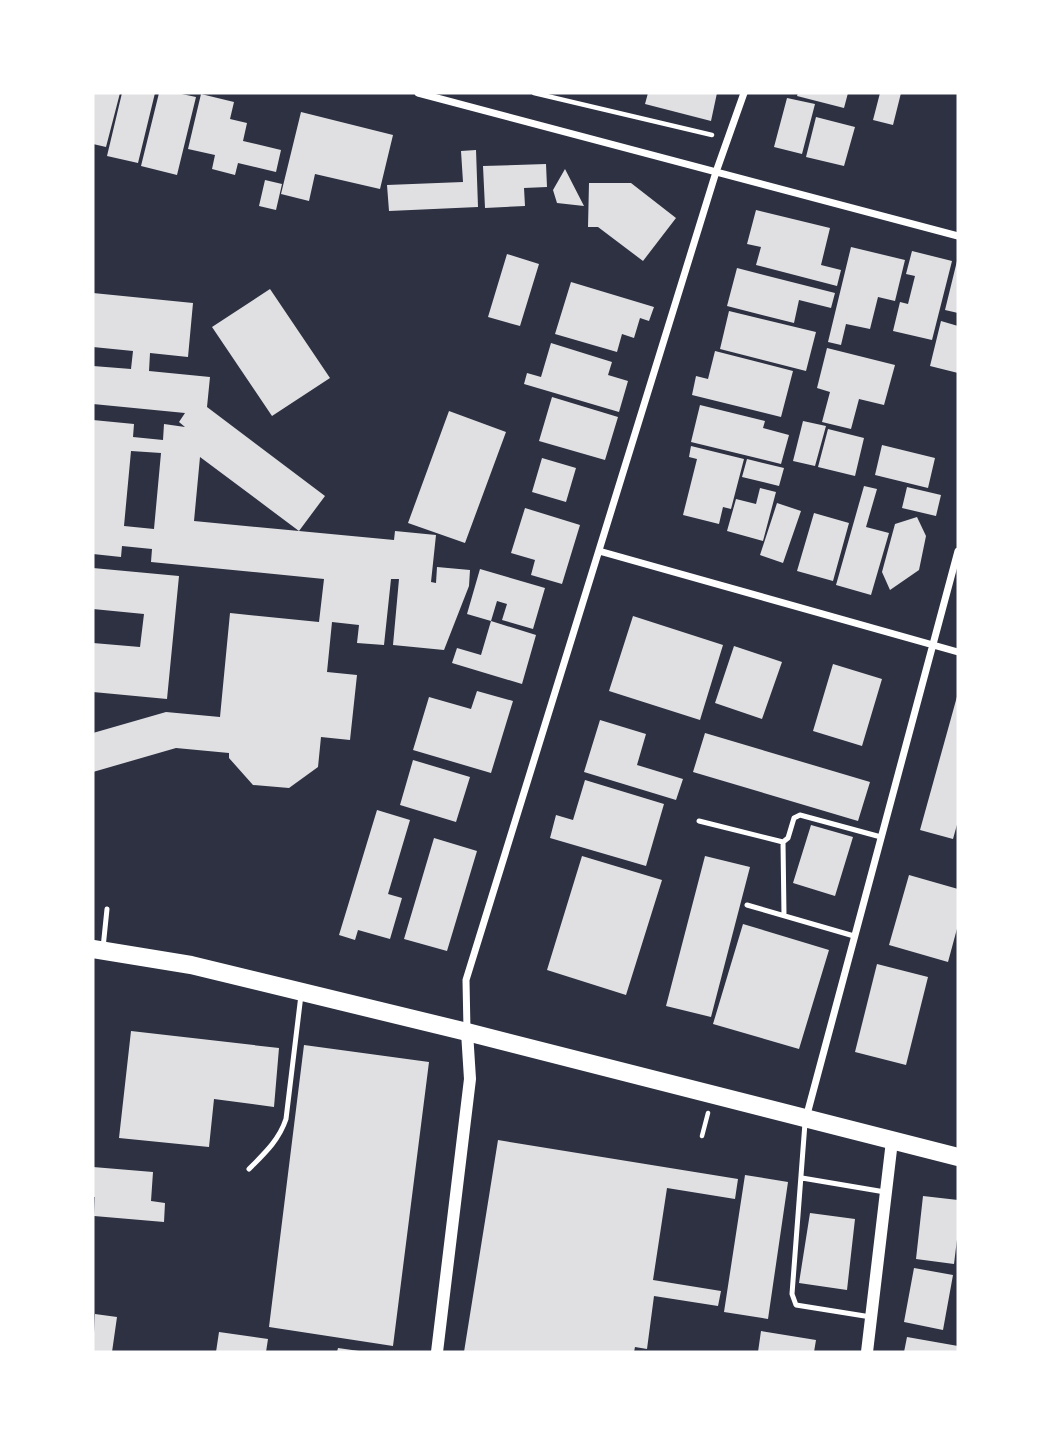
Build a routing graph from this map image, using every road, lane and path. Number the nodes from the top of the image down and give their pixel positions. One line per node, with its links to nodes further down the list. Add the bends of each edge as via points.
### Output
1 (418, 93): 5 (street)
2 (534, 93): 4 (path)
3 (744, 93): 5 (street)
4 (712, 135)
5 (716, 173): 6 (street); 7 (street)
6 (958, 236)
7 (599, 551): 9 (street); 20 (street, via 466,980)
8 (958, 551): 9 (street)
9 (933, 644): 10 (street); 12 (street)
10 (958, 652)
11 (699, 821): 13 (lane)
12 (881, 837): 13 (lane, via 800,815); 17 (street)
13 (783, 842): 16 (lane)
14 (747, 905): 16 (lane)
15 (107, 909): 18 (lane)
16 (784, 915): 17 (lane)
17 (854, 936): 21 (street)
18 (98, 950): 19 (main road, via 191,965)
19 (301, 992): 20 (main road); 24 (lane, via 286,1119 272,1146)
20 (467, 1032): 21 (main road); 28 (street, via 471,1079)
21 (806, 1119): 22 (main road); 25 (lane)
22 (892, 1140): 23 (main road); 26 (street)
23 (958, 1157)
24 (249, 1169)
25 (802, 1178): 26 (lane); 27 (lane, via 792,1294 796,1305)
26 (886, 1192): 27 (street)
27 (872, 1318): 29 (street)
28 (437, 1352)
29 (867, 1352)

